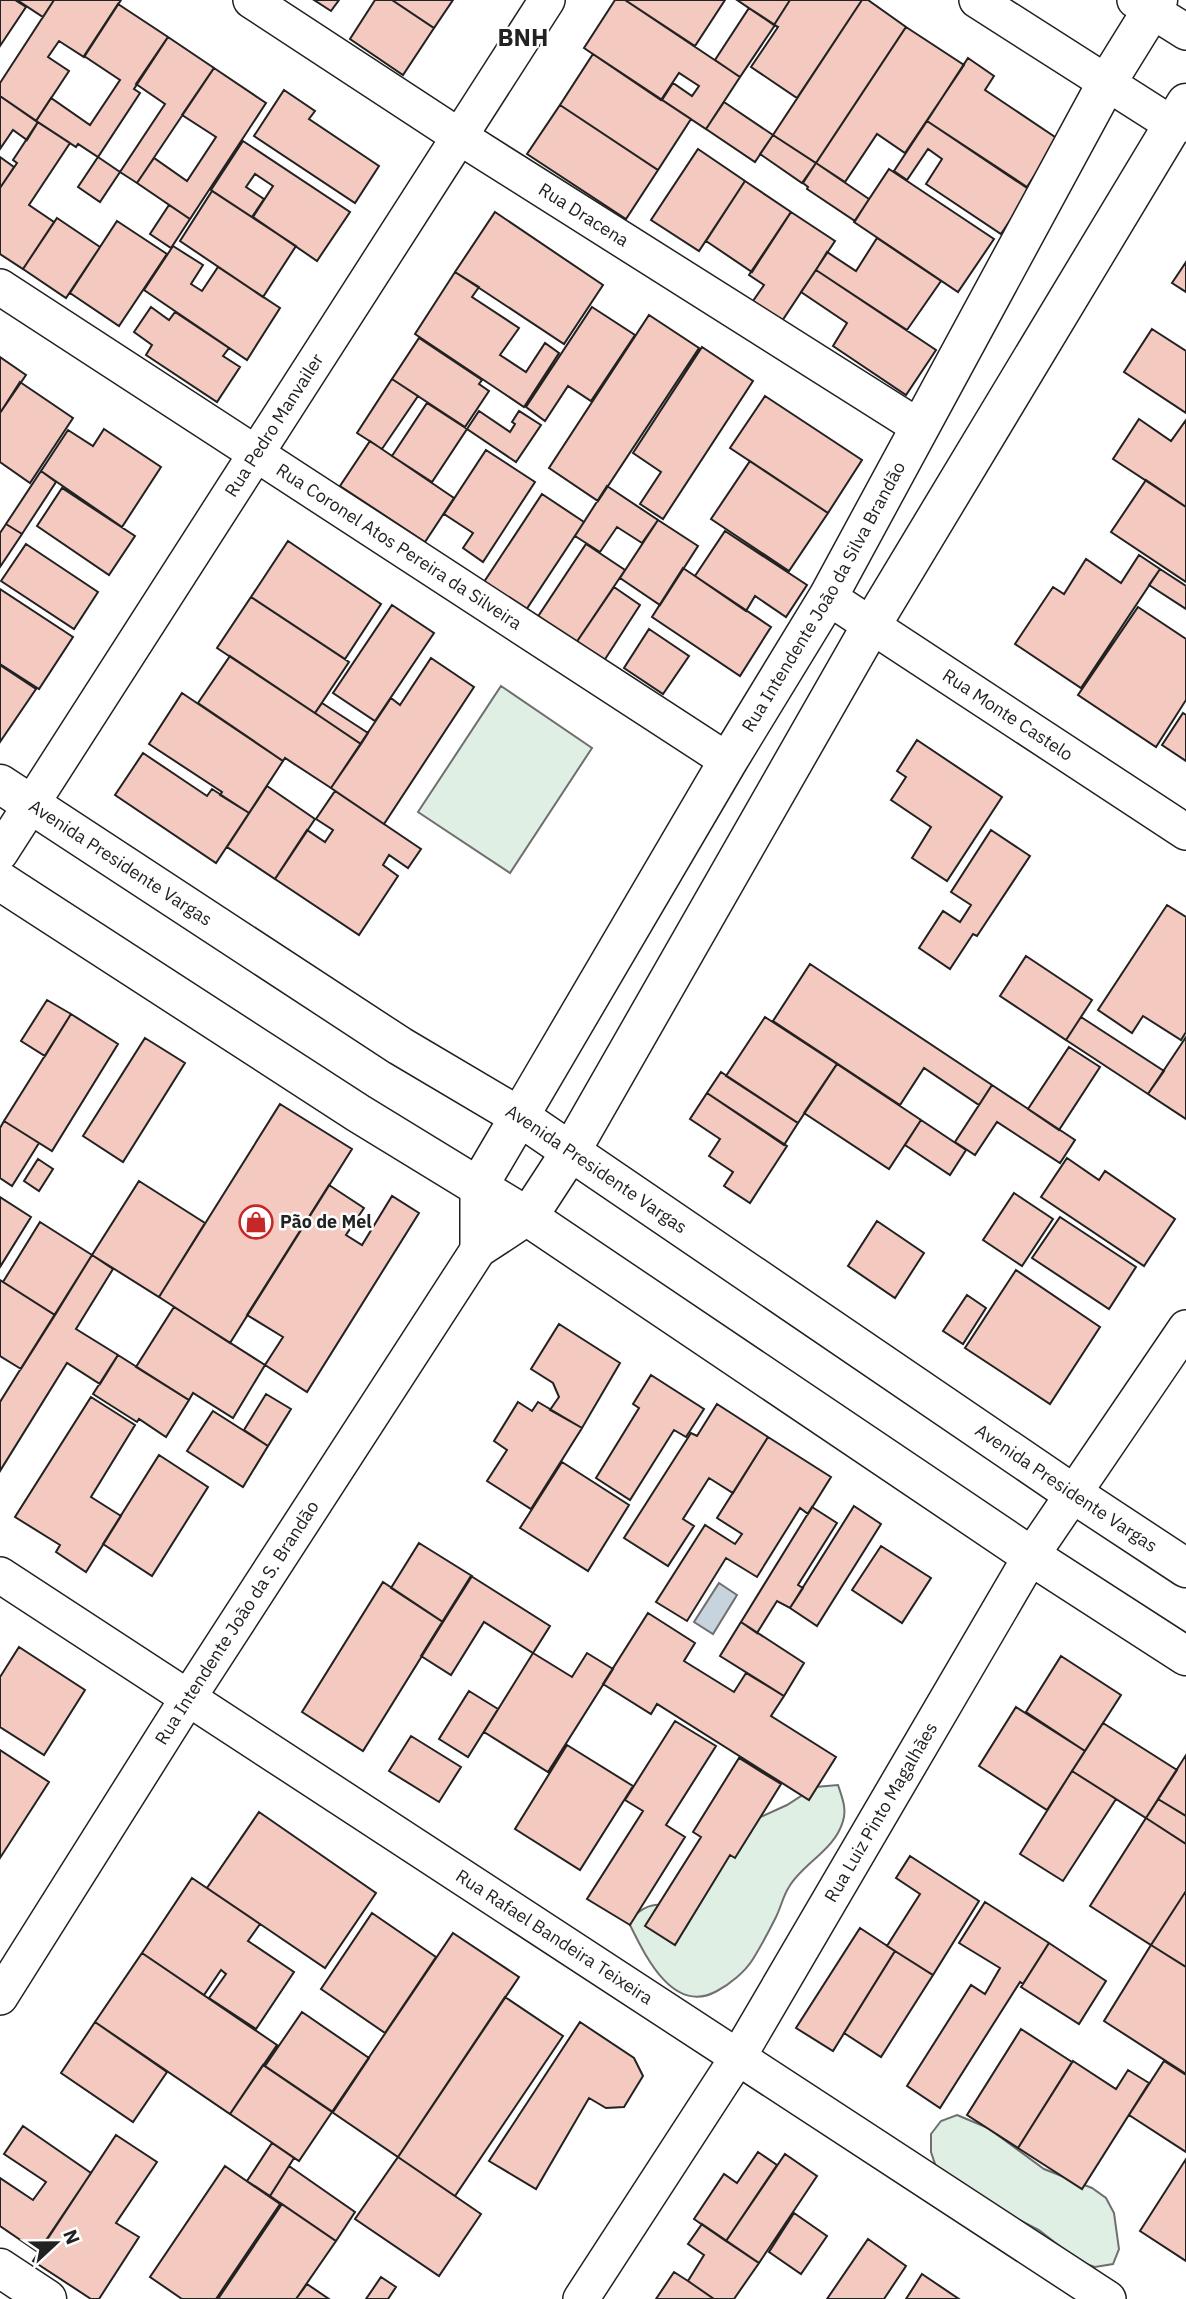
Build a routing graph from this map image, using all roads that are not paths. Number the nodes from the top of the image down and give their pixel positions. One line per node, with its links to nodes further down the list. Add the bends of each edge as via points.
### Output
1 (250, 0): 8 (street, Rua Dracena)
2 (547, 0): 8 (street, Rua Pedro Manvailer)
3 (977, 0): 6 (street)
4 (1148, 4): 5 (street); 6 (main road, Rua Intendente João da Silva Brandão)
5 (1186, 32)
6 (1106, 84): 7 (street); 10 (main road, Rua Intendente João da Silva Brandão)
7 (1182, 118): 13 (main road)
8 (460, 137): 10 (street, Rua Dracena); 11 (street, Rua Pedro Manvailer)
9 (0, 287): 11 (street, Rua Coronel Atos Pereira da Silveira)
10 (919, 427): 12 (main road, Rua Intendente João da Silva Brandão)
11 (257, 454): 14 (street, Rua Coronel Atos Pereira da Silveira); 15 (street, Rua Pedro Manvailer)
12 (828, 597): 13 (street, Rua Monte Castelo); 14 (main road, Rua Intendente João da Silva Brandão)
13 (871, 626): 16 (street, Rua Monte Castelo); 20 (main road)
14 (728, 761): 19 (main road, Rua Intendente João da Silva Brandão)
15 (15, 794): 17 (street, Rua Pedro Manvailer); 19 (main road, Avenida Presidente Vargas, via 400,1046)
16 (1186, 832)
17 (0, 853)
18 (0, 881): 21 (main road)
19 (520, 1117): 20 (main road, Avenida Presidente Vargas); 21 (main road, Rua Intendente João da Silva Brandão)
20 (571, 1151): 22 (main road); 25 (main road, Avenida Presidente Vargas)
21 (478, 1187): 22 (main road); 23 (street)
22 (528, 1217): 23 (street, Rua Intendente João da S. Brandão); 26 (main road)
23 (478, 1250): 30 (street, Rua Intendente João da S. Brandão)
24 (1186, 1328): 25 (street, Rua Luiz Pinto Magalhães)
25 (1072, 1493): 26 (street, Rua Luiz Pinto Magalhães); 27 (main road, Avenida Presidente Vargas)
26 (1031, 1556): 29 (main road); 32 (street, Rua Luiz Pinto Magalhães)
27 (1186, 1568)
28 (0, 1574): 30 (street, Rua Rafael Bandeira Teixeira)
29 (1186, 1656)
30 (188, 1698): 31 (street, Rua Intendente João da S. Brandão); 32 (street, Rua Rafael Bandeira Teixeira)
31 (0, 1997)
32 (738, 2057): 35 (street, Rua Luiz Pinto Magalhães); 36 (street, Rua Rafael Bandeira Teixeira)
33 (0, 2268): 34 (main road)
34 (47, 2299)
35 (581, 2299)
36 (1108, 2299)

